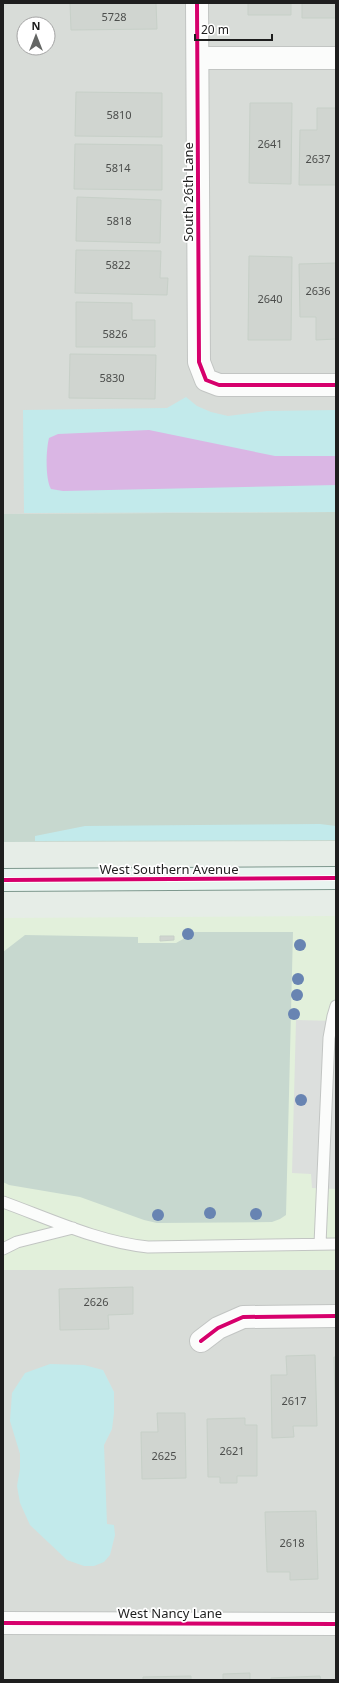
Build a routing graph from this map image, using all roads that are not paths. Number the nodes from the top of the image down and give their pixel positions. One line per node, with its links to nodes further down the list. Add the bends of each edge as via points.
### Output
1 (197, 3): 2 (street, South 26th Lane)
2 (198, 58): 3 (street); 4 (street, South 26th Lane, via 200,362 206,380 219,385)
3 (336, 58)
4 (336, 385)
5 (336, 878): 6 (main road, West Southern Avenue)
6 (3, 880)
7 (336, 1006): 10 (lane, via 329,1038)
8 (3, 1202): 9 (lane)
9 (73, 1228): 10 (lane, via 119,1243 148,1247); 12 (lane, via 17,1242)
10 (320, 1244): 11 (lane)
11 (336, 1244)
12 (3, 1249)
13 (336, 1316): 14 (street, via 243,1317 218,1328)
14 (201, 1341)
15 (3, 1623): 16 (street, West Nancy Lane)
16 (336, 1624)

